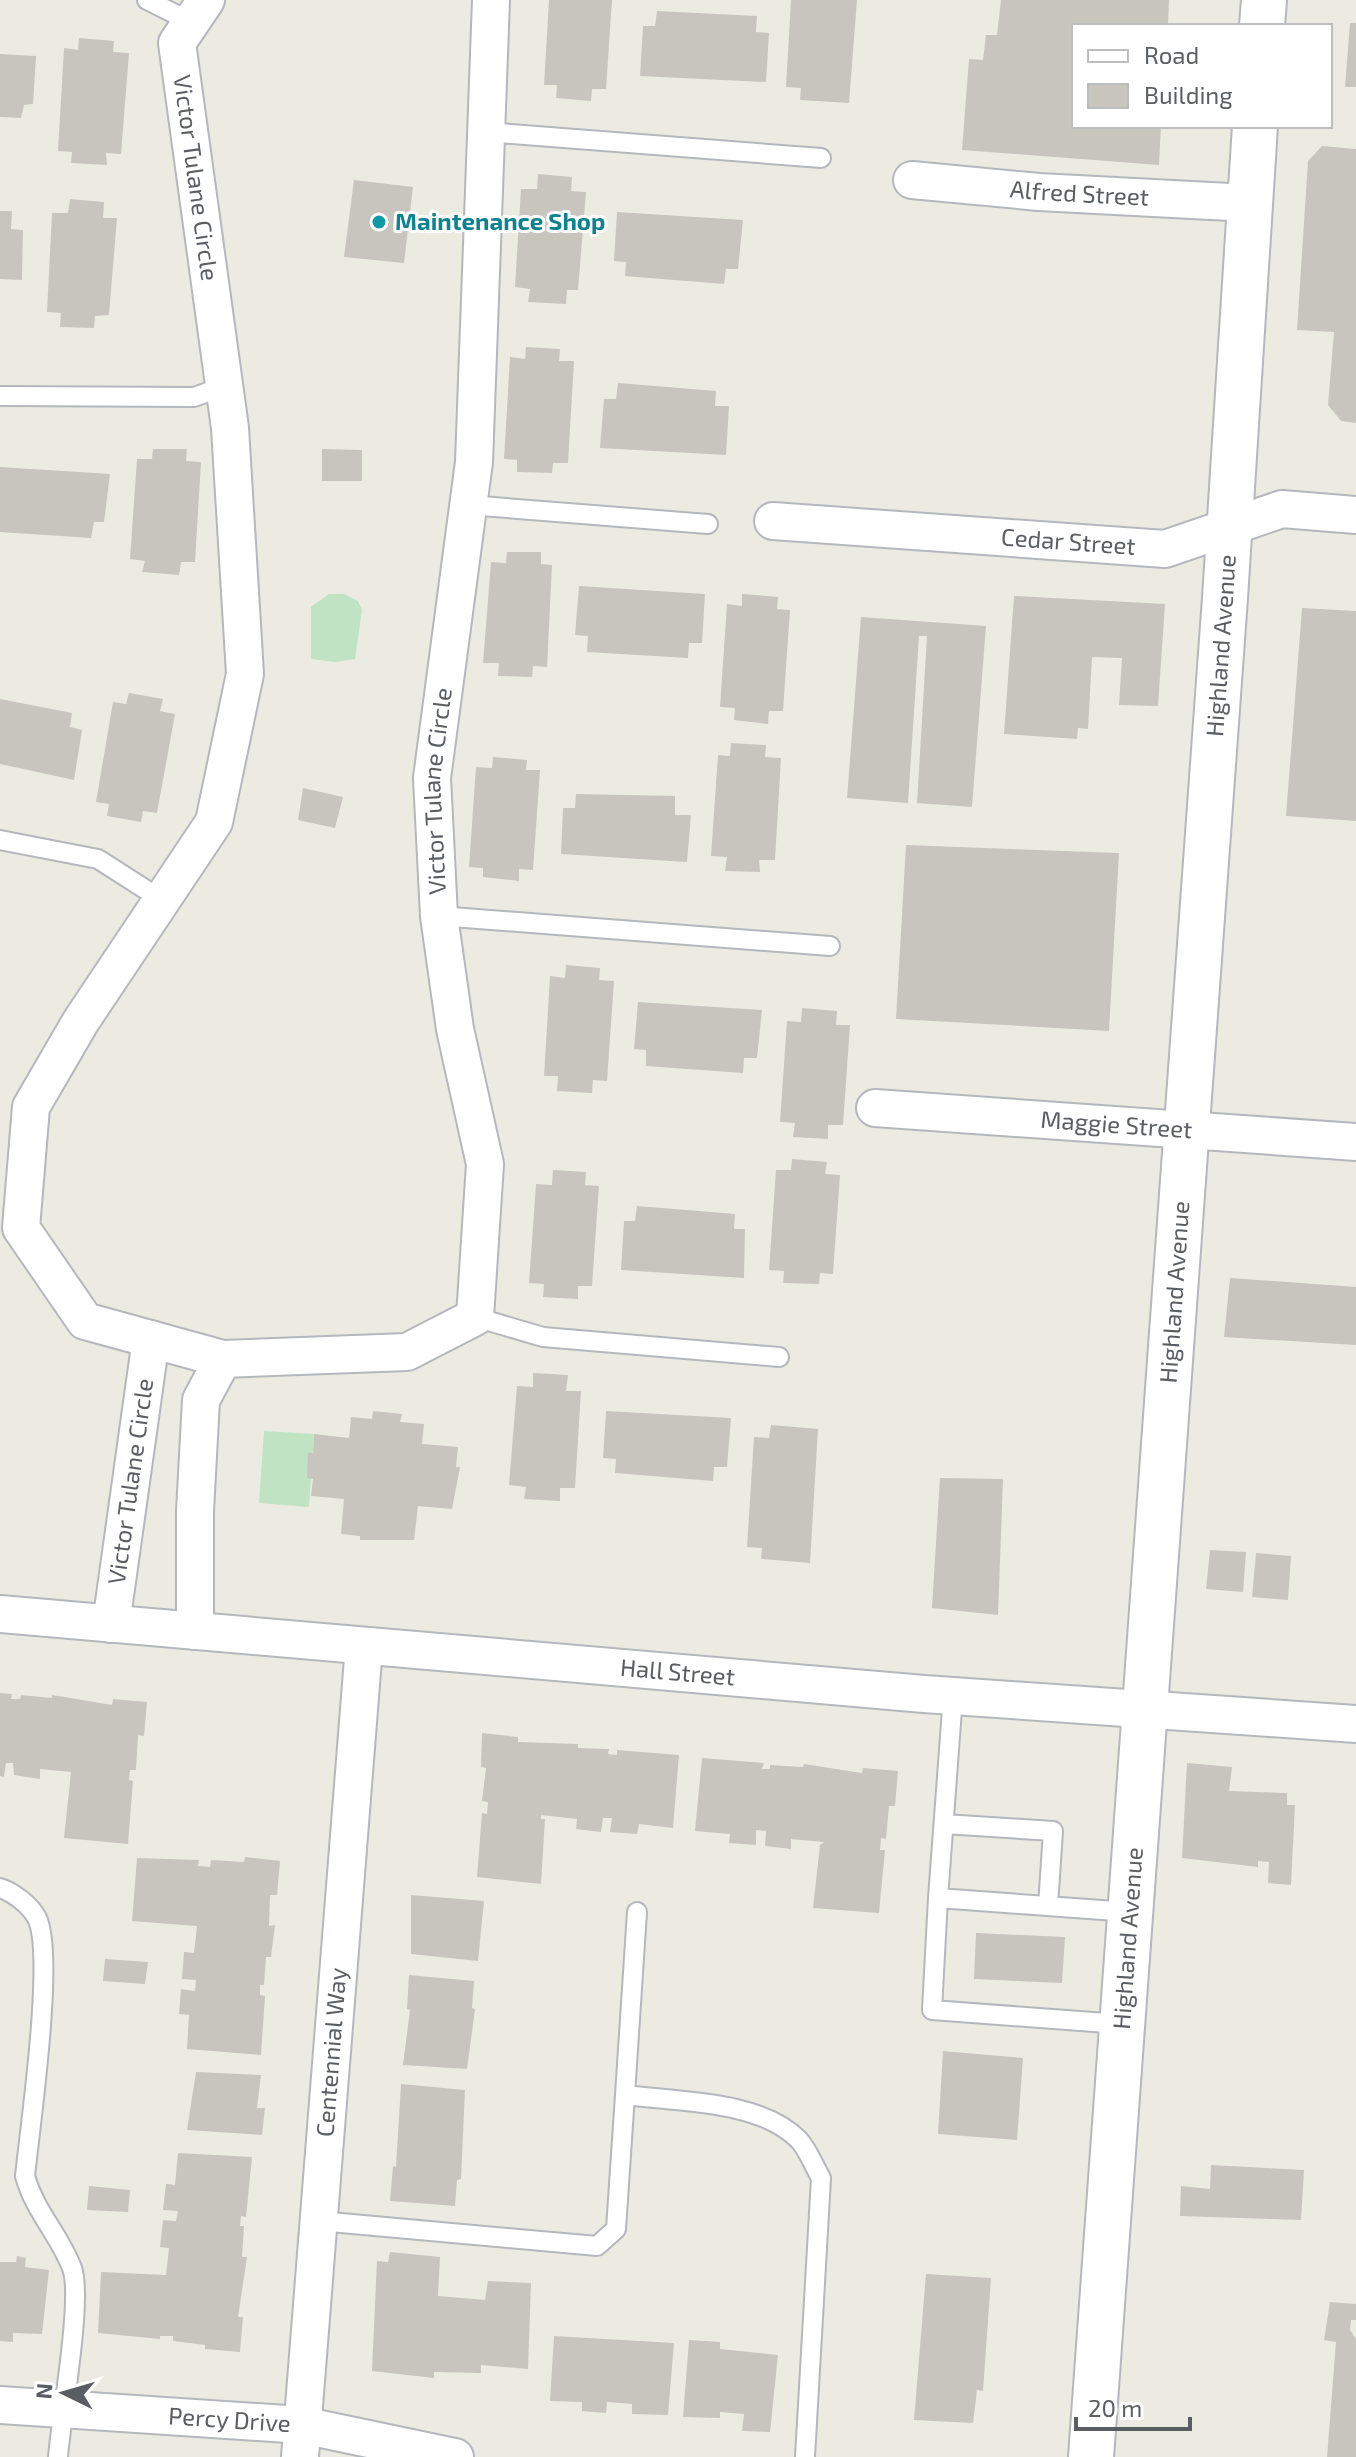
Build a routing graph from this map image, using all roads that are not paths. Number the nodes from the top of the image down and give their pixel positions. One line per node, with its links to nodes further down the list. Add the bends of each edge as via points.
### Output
1 (147, 0): 4 (lane)
2 (491, 0): 7 (street, Victor Tulane Circle)
3 (1264, 0): 5 (main road)
4 (198, 11): 11 (street, Victor Tulane Circle, via 177,43)
5 (1262, 24)
6 (1255, 128): 10 (main road, Highland Avenue)
7 (486, 132): 8 (lane); 13 (street, Victor Tulane Circle)
8 (821, 158)
9 (912, 180): 10 (street, Alfred Street)
10 (1249, 203): 17 (main road, Highland Avenue)
11 (225, 386): 12 (lane, via 194,397); 19 (street, Victor Tulane Circle, via 245,674 214,822)
12 (1, 396)
13 (468, 505): 16 (lane); 20 (street, Victor Tulane Circle, via 432,778)
14 (1356, 515): 17 (street, Cedar Street, via 1282,509)
15 (773, 521): 17 (street, Cedar Street, via 1136,549 1165,549)
16 (708, 524)
17 (1227, 527): 23 (main road, Highland Avenue)
18 (0, 840): 19 (lane, via 98,859)
19 (162, 900): 25 (street, Victor Tulane Circle, via 31,1107)
20 (439, 916): 21 (lane); 26 (street, Victor Tulane Circle, via 455,1029 485,1164)
21 (830, 946)
22 (875, 1108): 23 (street, Maggie Street)
23 (1186, 1131): 24 (street, Maggie Street); 35 (main road, Highland Avenue)
24 (1356, 1142)
25 (11, 1230): 27 (street, Victor Tulane Circle, via 85,1321)
26 (475, 1317): 28 (lane, via 543,1337); 29 (street, Victor Tulane Circle, via 407,1352)
27 (151, 1339): 29 (street, Victor Tulane Circle); 31 (street, Victor Tulane Circle)
28 (779, 1357)
29 (223, 1359): 32 (street, via 201,1400)
30 (0, 1614): 31 (street, Hall Street)
31 (111, 1624): 32 (street, Hall Street)
32 (195, 1631): 33 (street, Hall Street)
33 (364, 1646): 34 (street, Hall Street); 45 (street, Centennial Way)
34 (953, 1696): 35 (street, Hall Street); 37 (lane)
35 (1144, 1710): 36 (street, Hall Street); 42 (main road, Highland Avenue)
36 (1356, 1724)
37 (944, 1824): 39 (lane); 40 (lane, via 1053,1831)
38 (0, 1888): 47 (lane, via 12,1892 37,1918 45,1957 25,2176 32,2203 73,2271)
39 (938, 1898): 40 (lane); 43 (lane, via 932,2010)
40 (1048, 1906): 42 (lane)
41 (637, 1912): 44 (lane)
42 (1129, 1912): 43 (main road, Highland Avenue)
43 (1120, 2024): 52 (main road, Highland Avenue)
44 (625, 2095): 45 (lane, via 616,2229 597,2246); 51 (lane, via 753,2112 802,2143 821,2178)
45 (319, 2221): 48 (street, Centennial Way)
46 (0, 2405): 47 (street, Percy Drive)
47 (62, 2408): 48 (street, Percy Drive); 49 (lane)
48 (301, 2441): 50 (street, Percy Drive)
49 (58, 2457)
50 (455, 2457)
51 (805, 2457)
52 (1091, 2457)

